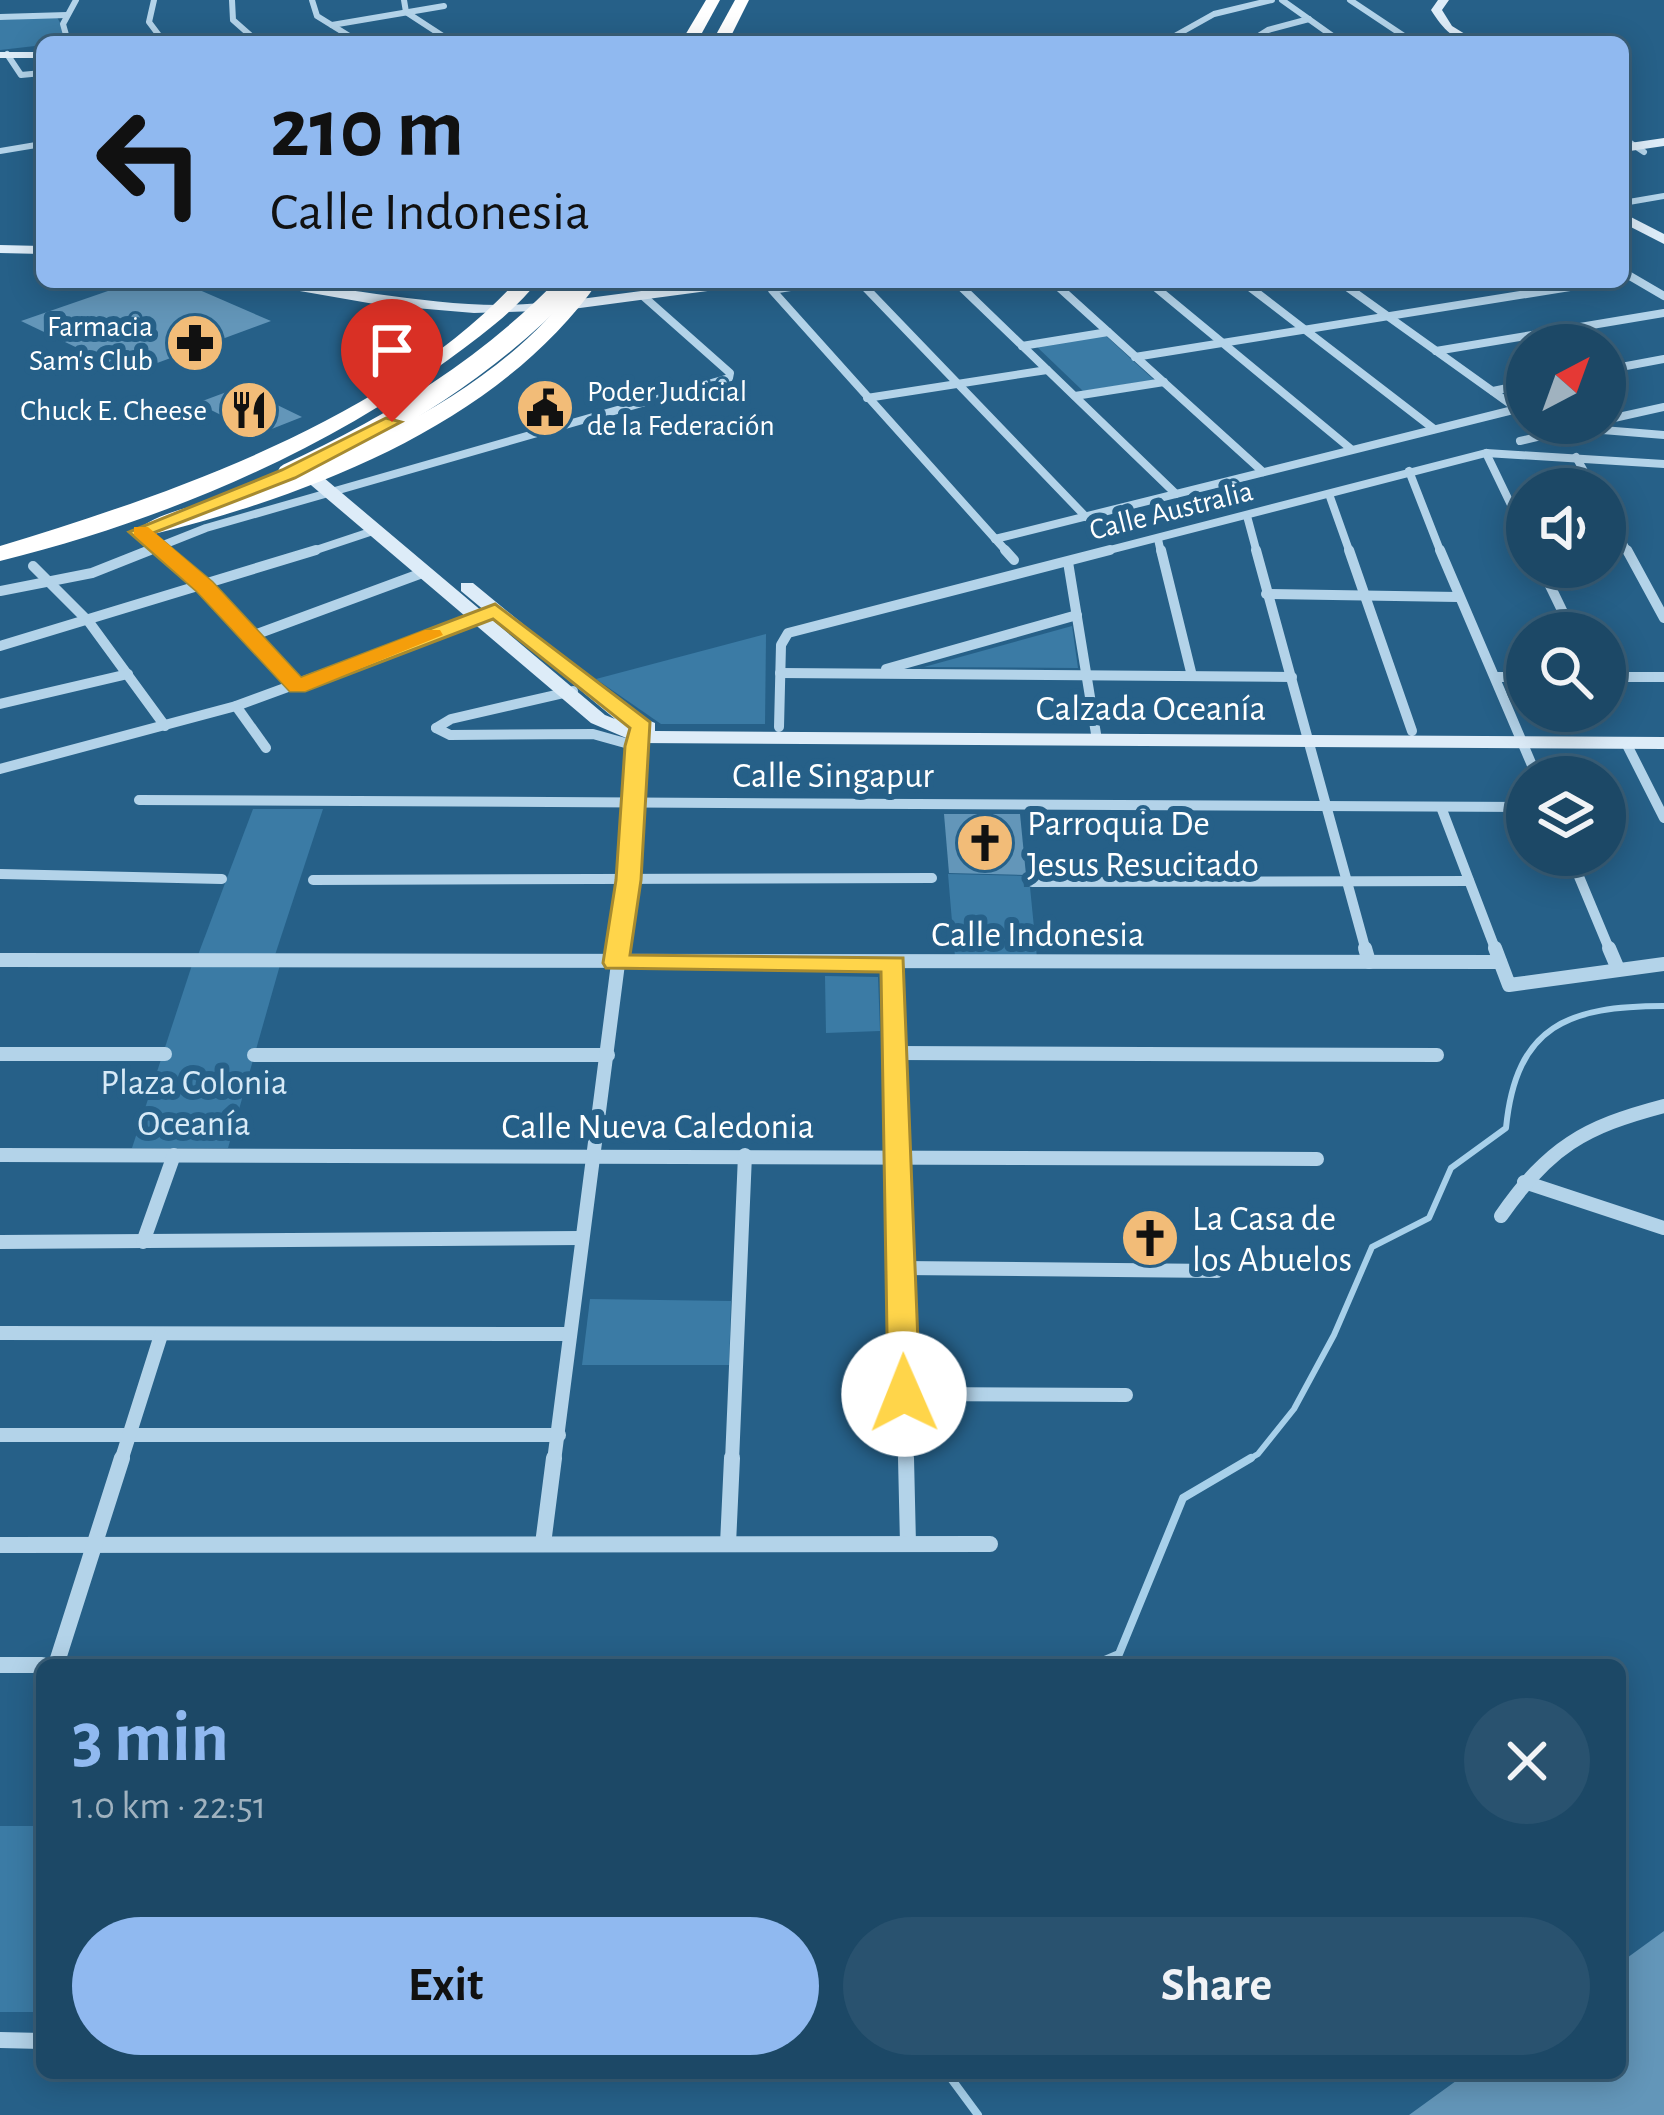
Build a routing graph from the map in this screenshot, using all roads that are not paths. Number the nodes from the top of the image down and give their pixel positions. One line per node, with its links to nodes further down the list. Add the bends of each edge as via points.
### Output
1 (76, 0): 15 (street)
2 (154, 0): 20 (street, via 149,22)
3 (232, 0): 21 (street, via 233,20)
4 (312, 0): 18 (street, via 312,12)
5 (404, 0): 14 (street)
6 (700, 0): 24 (highway)
7 (1272, 0): 27 (street, via 1214,14)
8 (1282, 0): 17 (street)
9 (1350, 0): 30 (street)
10 (1429, 0): 31 (street, via 1426,19)
11 (1444, 0): 32 (street, via 1439,18)
12 (444, 6): 14 (street)
13 (728, 6): 25 (highway); 26 (highway)
14 (406, 12): 18 (street); 23 (street)
15 (67, 15): 16 (street); 19 (street)
16 (0, 17)
17 (1309, 19): 28 (street); 29 (street)
18 (332, 25): 22 (street)
19 (66, 36)
20 (160, 36)
21 (251, 36)
22 (349, 36)
23 (443, 36)
24 (691, 36)
25 (695, 36)
26 (721, 36)
27 (1175, 36)
28 (1259, 36)
29 (1333, 36)
30 (1404, 36)
31 (1450, 36)
32 (1464, 36)
33 (4, 54): 34 (street); 35 (street, via 22,75)
34 (36, 55)
35 (36, 74)
36 (36, 145): 39 (street)
37 (1664, 146): 38 (street)
38 (1630, 148)
39 (0, 151)
40 (1664, 196): 41 (street)
41 (1629, 207)
42 (1629, 212): 44 (street)
43 (1629, 214): 45 (street)
44 (1664, 231)
45 (1664, 240)
46 (0, 250): 47 (street)
47 (36, 250)
48 (1629, 278): 66 (street)
49 (295, 288): 67 (street)
50 (344, 288): 67 (street); 68 (street)
51 (524, 288): 68 (highway)
52 (545, 288): 99 (highway, via 488,340 332,441)
53 (607, 288): 65 (street)
54 (667, 288): 65 (street)
55 (690, 288): 65 (street)
56 (784, 288): 86 (street, via 772,290)
57 (866, 288): 82 (street)
58 (962, 288): 75 (street)
59 (1060, 288): 72 (street)
60 (1156, 288): 74 (street)
61 (1252, 288): 71 (street)
62 (1349, 288): 70 (street)
63 (1563, 288): 70 (street)
64 (578, 290): 65 (street); 68 (street); 73 (highway); 99 (highway, bridge, via 475,368)
65 (636, 294): 102 (street, via 729,378)
66 (1664, 296)
67 (374, 300): 68 (street)
68 (499, 311): 73 (highway); 113 (highway, via 386,394 260,461)
69 (1664, 313): 76 (street)
70 (1388, 316): 71 (street); 76 (street)
71 (1305, 329): 74 (street); 91 (street)
72 (1108, 332): 75 (street); 77 (street)
73 (540, 339): 99 (highway, via 453,402)
74 (1222, 343): 77 (street); 94 (street)
75 (1022, 346): 80 (street)
76 (1436, 351): 84 (street)
77 (1136, 357): 81 (street)
78 (1664, 359): 79 (street)
79 (1626, 366)
80 (1047, 370): 82 (street); 85 (street)
81 (1164, 382): 85 (street); 101 (street)
82 (958, 384): 86 (street); 107 (street)
83 (1506, 388): 84 (street)
84 (1492, 391): 87 (street)
85 (1075, 396): 103 (street)
86 (867, 398): 110 (street)
87 (1506, 401)
88 (1664, 407): 90 (street)
89 (1506, 415): 91 (street)
90 (1626, 415)
91 (1434, 430): 94 (street)
92 (1626, 432): 93 (street)
93 (1664, 435)
94 (1352, 449): 101 (street)
95 (1486, 453): 96 (street, Calle Australia); 100 (street, Calle Australia); 105 (street)
96 (1576, 457): 97 (street, Calle Australia); 98 (street)
97 (1664, 464)
98 (1582, 468)
99 (300, 471): 102 (street); 109 (highway)
100 (1409, 471): 104 (street, Calle Australia); 123 (street)
101 (1263, 472): 103 (street)
102 (341, 491): 108 (street); 109 (street); 124 (street)
103 (1176, 494): 107 (street)
104 (1329, 494): 106 (street, Calle Australia); 122 (street)
105 (1506, 494)
106 (1247, 516): 111 (street, Calle Australia); 121 (street)
107 (1086, 517): 110 (street)
108 (376, 530): 117 (street); 119 (street)
109 (143, 532): 113 (highway); 116 (highway); 119 (street)
110 (995, 539): 114 (street)
111 (1158, 539): 115 (street, Calle Australia); 134 (street)
112 (1626, 548): 126 (street)
113 (0, 559)
114 (1014, 560)
115 (1068, 562): 125 (street); 130 (street, Calle Australia, via 788,633)
116 (39, 572): 118 (highway); 120 (street); 127 (street)
117 (425, 572): 124 (street); 128 (street)
118 (0, 575)
119 (205, 587): 127 (street); 128 (street)
120 (0, 591)
121 (1266, 594): 122 (street); 137 (street)
122 (1362, 595): 123 (street); 147 (street)
123 (1458, 597): 135 (street)
124 (486, 614): 140 (street); 141 (street); 142 (street)
125 (1077, 615): 131 (street); 133 (street)
126 (1664, 618)
127 (89, 622): 129 (street); 132 (street)
128 (248, 637): 141 (street)
129 (0, 646)
130 (780, 673): 131 (street); 146 (street, Calle Australia)
131 (874, 673): 133 (street)
132 (128, 674): 143 (street); 145 (street)
133 (1089, 675): 134 (street); 149 (street)
134 (1192, 676): 137 (street)
135 (1496, 676): 136 (street); 152 (street)
136 (1506, 676)
137 (1292, 677): 151 (street)
138 (1626, 677): 139 (street)
139 (1664, 677)
140 (586, 686): 142 (street); 150 (street)
141 (298, 687): 144 (street)
142 (565, 693): 150 (street, via 605,724); 150 (street, Calzada Oceanía, via 436,728 450,735)
143 (0, 704)
144 (236, 706): 145 (street); 155 (street)
145 (165, 726): 157 (street)
146 (779, 727): 149 (street, Calzada Oceanía); 150 (street, Calzada Oceanía)
147 (1412, 731): 151 (street, Calzada Oceanía); 152 (street, Calzada Oceanía)
148 (1664, 731): 152 (street, Calzada Oceanía)
149 (1096, 734): 150 (street, Calzada Oceanía); 151 (street, Calzada Oceanía)
150 (639, 736): 160 (street)
151 (1306, 736): 152 (street, Calzada Oceanía); 161 (street)
152 (1520, 736): 153 (street, Calzada Oceanía); 156 (street)
153 (1626, 743): 154 (street, Calzada Oceanía); 159 (street)
154 (1664, 743)
155 (266, 748)
156 (1528, 756)
157 (0, 769)
158 (140, 800): 160 (street, Calle Singapur)
159 (1660, 800): 164 (street)
160 (634, 802): 161 (street, Calle Singapur); 170 (street)
161 (1326, 806): 162 (street, Calle Singapur); 171 (street)
162 (1441, 807): 163 (street, Calle Singapur); 172 (street)
163 (1506, 807)
164 (1664, 818)
165 (0, 874): 168 (street)
166 (1579, 876): 180 (street)
167 (932, 878): 170 (street)
168 (222, 879)
169 (313, 880): 170 (street)
170 (628, 880): 177 (street)
171 (1346, 881): 172 (street); 173 (street); 175 (street)
172 (1469, 881): 176 (street)
173 (1031, 882)
174 (0, 960): 177 (street, Calle Indonesia)
175 (1369, 962): 176 (street, Calle Indonesia); 178 (street, Calle Indonesia)
176 (1500, 962): 180 (street, via 1509,985)
177 (616, 963): 178 (street, Calle Indonesia); 185 (street)
178 (894, 964): 181 (street)
179 (1664, 964): 180 (street)
180 (1618, 969)
181 (896, 1053): 186 (street); 194 (street)
182 (0, 1054): 183 (street)
183 (165, 1054)
184 (254, 1055): 185 (street)
185 (608, 1055): 190 (street)
186 (1436, 1055)
187 (1664, 1106): 188 (street)
188 (1645, 1111): 189 (street); 196 (street, via 1571,1137)
189 (1664, 1118)
190 (592, 1154): 192 (street, Calle Nueva Caledonia); 193 (street, Calle Nueva Caledonia); 199 (street)
191 (0, 1155): 192 (street, Calle Nueva Caledonia)
192 (173, 1155): 201 (street)
193 (745, 1155): 194 (street, Calle Nueva Caledonia); 213 (street)
194 (899, 1155): 195 (street, Calle Nueva Caledonia); 202 (street)
195 (1317, 1159)
196 (1524, 1182): 197 (street); 198 (street)
197 (1501, 1216)
198 (1664, 1228)
199 (581, 1238): 201 (street); 205 (street)
200 (0, 1242): 201 (street)
201 (143, 1242)
202 (902, 1268): 203 (street); 207 (street)
203 (1217, 1271)
204 (0, 1333): 206 (street)
205 (570, 1334): 206 (street); 211 (street)
206 (161, 1335): 210 (street)
207 (904, 1394): 208 (street); 214 (street)
208 (1126, 1395)
209 (0, 1435): 210 (street)
210 (130, 1435): 211 (street); 217 (street)
211 (559, 1435): 212 (street)
212 (543, 1544): 213 (street); 217 (street)
213 (728, 1544): 214 (street)
214 (908, 1544): 215 (street)
215 (990, 1544)
216 (0, 1545): 217 (street)
217 (95, 1545): 218 (street)
218 (58, 1659)
219 (0, 1665): 220 (street)
220 (36, 1665)
221 (0, 2040): 222 (street)
222 (36, 2041)

